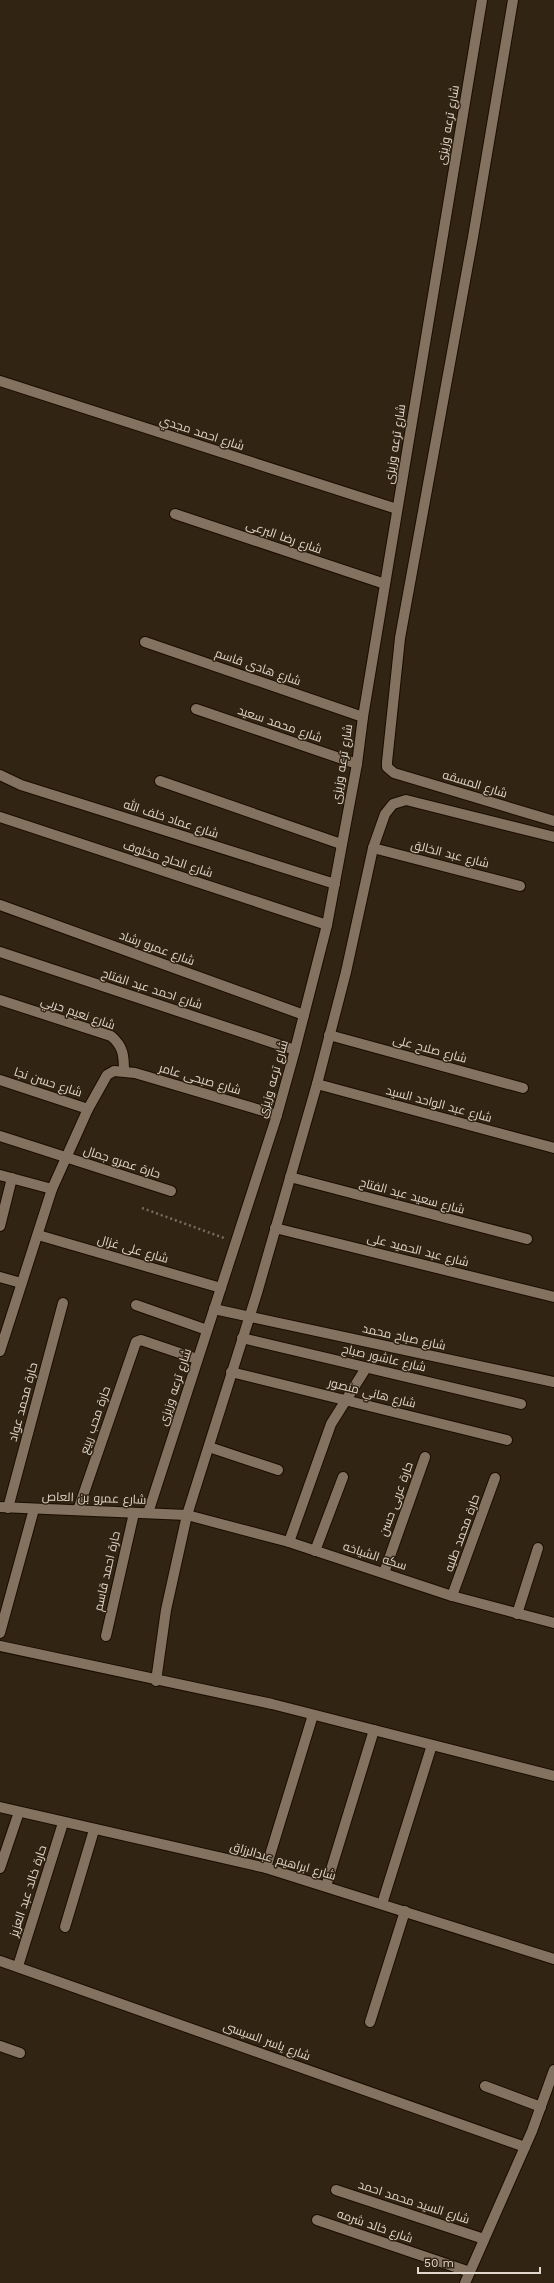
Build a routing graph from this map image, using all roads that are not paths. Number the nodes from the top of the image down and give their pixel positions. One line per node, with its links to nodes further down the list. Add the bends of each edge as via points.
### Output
1 (482, 0): 4 (street, شارع ترعه وزيزى)
2 (514, 0): 14 (street, شارع المسقه, via 400,638 387,762 394,773)
3 (0, 380): 4 (street, شارع احمد مجدي)
4 (397, 509): 6 (street, شارع ترعه وزيزى)
5 (175, 514): 6 (street, شارع رضا البرعى)
6 (385, 584): 9 (street, شارع ترعه وزيزى)
7 (145, 642): 9 (street, شارع هادى قاسم)
8 (196, 709): 10 (street, شارع محمد سعيد)
9 (363, 717): 10 (street, شارع ترعه وزيزى)
10 (357, 764): 16 (street, شارع ترعه وزيزى)
11 (0, 775): 18 (street, شارع عماد خلف الله, via 21,785)
12 (160, 781): 16 (street)
13 (0, 817): 21 (street, شارع الحاج مخلوف)
14 (554, 821)
15 (554, 837): 17 (street, via 406,800 393,804 385,814)
16 (341, 844): 18 (street, شارع ترعه وزيزى)
17 (373, 848): 19 (street, شارع عبد الخالق); 25 (street)
18 (335, 884): 21 (street, شارع ترعه وزيزى)
19 (520, 886)
20 (0, 905): 24 (street, شارع عمرو رشاد)
21 (327, 925): 24 (street, شارع ترعه وزيزى)
22 (0, 952): 26 (street, شارع احمد عبد الفتاح)
23 (0, 1000): 27 (street, شارع نعيم حربي, via 111,1036 119,1043 124,1054)
24 (304, 1015): 26 (street, شارع ترعه وزيزى)
25 (329, 1036): 29 (street); 30 (street, شارع صلاح على)
26 (295, 1050): 32 (street, شارع ترعه وزيزى)
27 (119, 1071): 31 (street, via 107,1075); 32 (street, شارع صبحى عامر)
28 (0, 1080): 31 (street, شارع حسن نجا)
29 (317, 1084): 34 (street, شارع عبد الواحد السيد); 38 (street)
30 (523, 1088)
31 (88, 1109): 35 (street)
32 (277, 1115): 47 (street, شارع ترعه وزيزى)
33 (0, 1136): 35 (street, حارة عمرو جمال)
34 (554, 1148)
35 (66, 1158): 39 (street); 40 (street, حارة عمرو جمال)
36 (0, 1175): 37 (street)
37 (12, 1178): 39 (street); 41 (street)
38 (290, 1178): 42 (street); 44 (street, شارع سعيد عبد الفتاح)
39 (52, 1189): 43 (street)
40 (170, 1191)
41 (0, 1226)
42 (275, 1228): 48 (street, شارع عبد الحميد على); 52 (street)
43 (38, 1235): 46 (street); 47 (street, شارع على غزال)
44 (527, 1240)
45 (0, 1278): 46 (street)
46 (20, 1283): 54 (street)
47 (221, 1288): 51 (street, شارع ترعه وزيزى)
48 (554, 1297)
49 (63, 1303): 69 (street, حارة محمد عواد)
50 (136, 1305): 53 (street)
51 (214, 1309): 52 (street, شارع صباح محمد); 53 (street, شارع ترعه وزيزى)
52 (248, 1317): 55 (street); 60 (street, شارع صباح محمد)
53 (207, 1330): 57 (street, شارع ترعه وزيزى)
54 (3, 1331): 56 (street)
55 (242, 1338): 58 (street, شارع عاشور صباح); 59 (street)
56 (0, 1351)
57 (197, 1360): 71 (street, حارة محب ربيع, via 138,1340 136,1342); 73 (street, شارع ترعه وزيزى)
58 (366, 1368): 61 (street); 62 (street, شارع عاشور صباح)
59 (231, 1372): 61 (street, شارع هاني منصور); 64 (street)
60 (554, 1382)
61 (346, 1400): 63 (street, شارع هاني منصور); 75 (street, via 331,1424)
62 (521, 1404)
63 (507, 1440)
64 (209, 1447): 66 (street); 74 (street)
65 (425, 1457): 78 (street, حارة عربى حسن)
66 (278, 1470)
67 (343, 1477): 77 (street)
68 (495, 1478): 79 (street, حارة محمد طلبه)
69 (4, 1507): 70 (street, شارع عمرو بن العاص)
70 (34, 1509): 71 (street, شارع عمرو بن العاص); 82 (street)
71 (78, 1510): 72 (street, شارع عمرو بن العاص)
72 (134, 1513): 73 (street, شارع عمرو بن العاص); 83 (street, حارة احمد قاسم)
73 (148, 1513): 74 (street, شارع عمرو بن العاص)
74 (187, 1515): 75 (street, سكه الشياخه); 85 (street, via 166,1610)
75 (289, 1542): 77 (street, سكه الشياخه)
76 (538, 1548): 80 (street)
77 (315, 1551): 78 (street, سكه الشياخه)
78 (384, 1573): 79 (street, سكه الشياخه)
79 (452, 1596): 80 (street, سكه الشياخه)
80 (517, 1614): 81 (street, سكه الشياخه)
81 (554, 1623)
82 (0, 1633)
83 (106, 1636)
84 (0, 1646): 85 (street)
85 (156, 1681): 86 (street)
86 (313, 1715): 87 (street); 95 (street)
87 (374, 1730): 88 (street); 96 (street)
88 (432, 1745): 89 (street); 97 (street)
89 (554, 1776)
90 (0, 1807): 91 (street, شارع ابراهيم عبدالرزاق)
91 (19, 1812): 92 (street, شارع ابراهيم عبدالرزاق); 94 (street)
92 (63, 1823): 93 (street, شارع ابراهيم عبدالرزاق); 102 (street, حارة خالد عبد العزيز)
93 (94, 1830): 95 (street, شارع ابراهيم عبدالرزاق); 99 (street)
94 (0, 1868)
95 (266, 1868): 96 (street, شارع ابراهيم عبدالرزاق)
96 (326, 1886): 97 (street, شارع ابراهيم عبدالرزاق)
97 (382, 1904): 98 (street, شارع ابراهيم عبدالرزاق)
98 (405, 1911): 100 (street, شارع ابراهيم عبدالرزاق); 103 (street)
99 (65, 1927)
100 (554, 1959)
101 (0, 1961): 102 (street, شارع ياسر السيسى)
102 (18, 1966): 109 (street, شارع ياسر السيسى)
103 (370, 2022)
104 (0, 2046): 105 (street)
105 (20, 2053)
106 (554, 2070): 108 (street)
107 (485, 2086): 108 (street)
108 (541, 2107): 109 (street)
109 (525, 2146): 112 (street)
110 (336, 2190): 112 (street, شارع السيد محمد احمد)
111 (317, 2220): 113 (street, شارع خالد شرمه)
112 (484, 2239): 113 (street)
113 (470, 2272): 114 (street)
114 (465, 2283)

